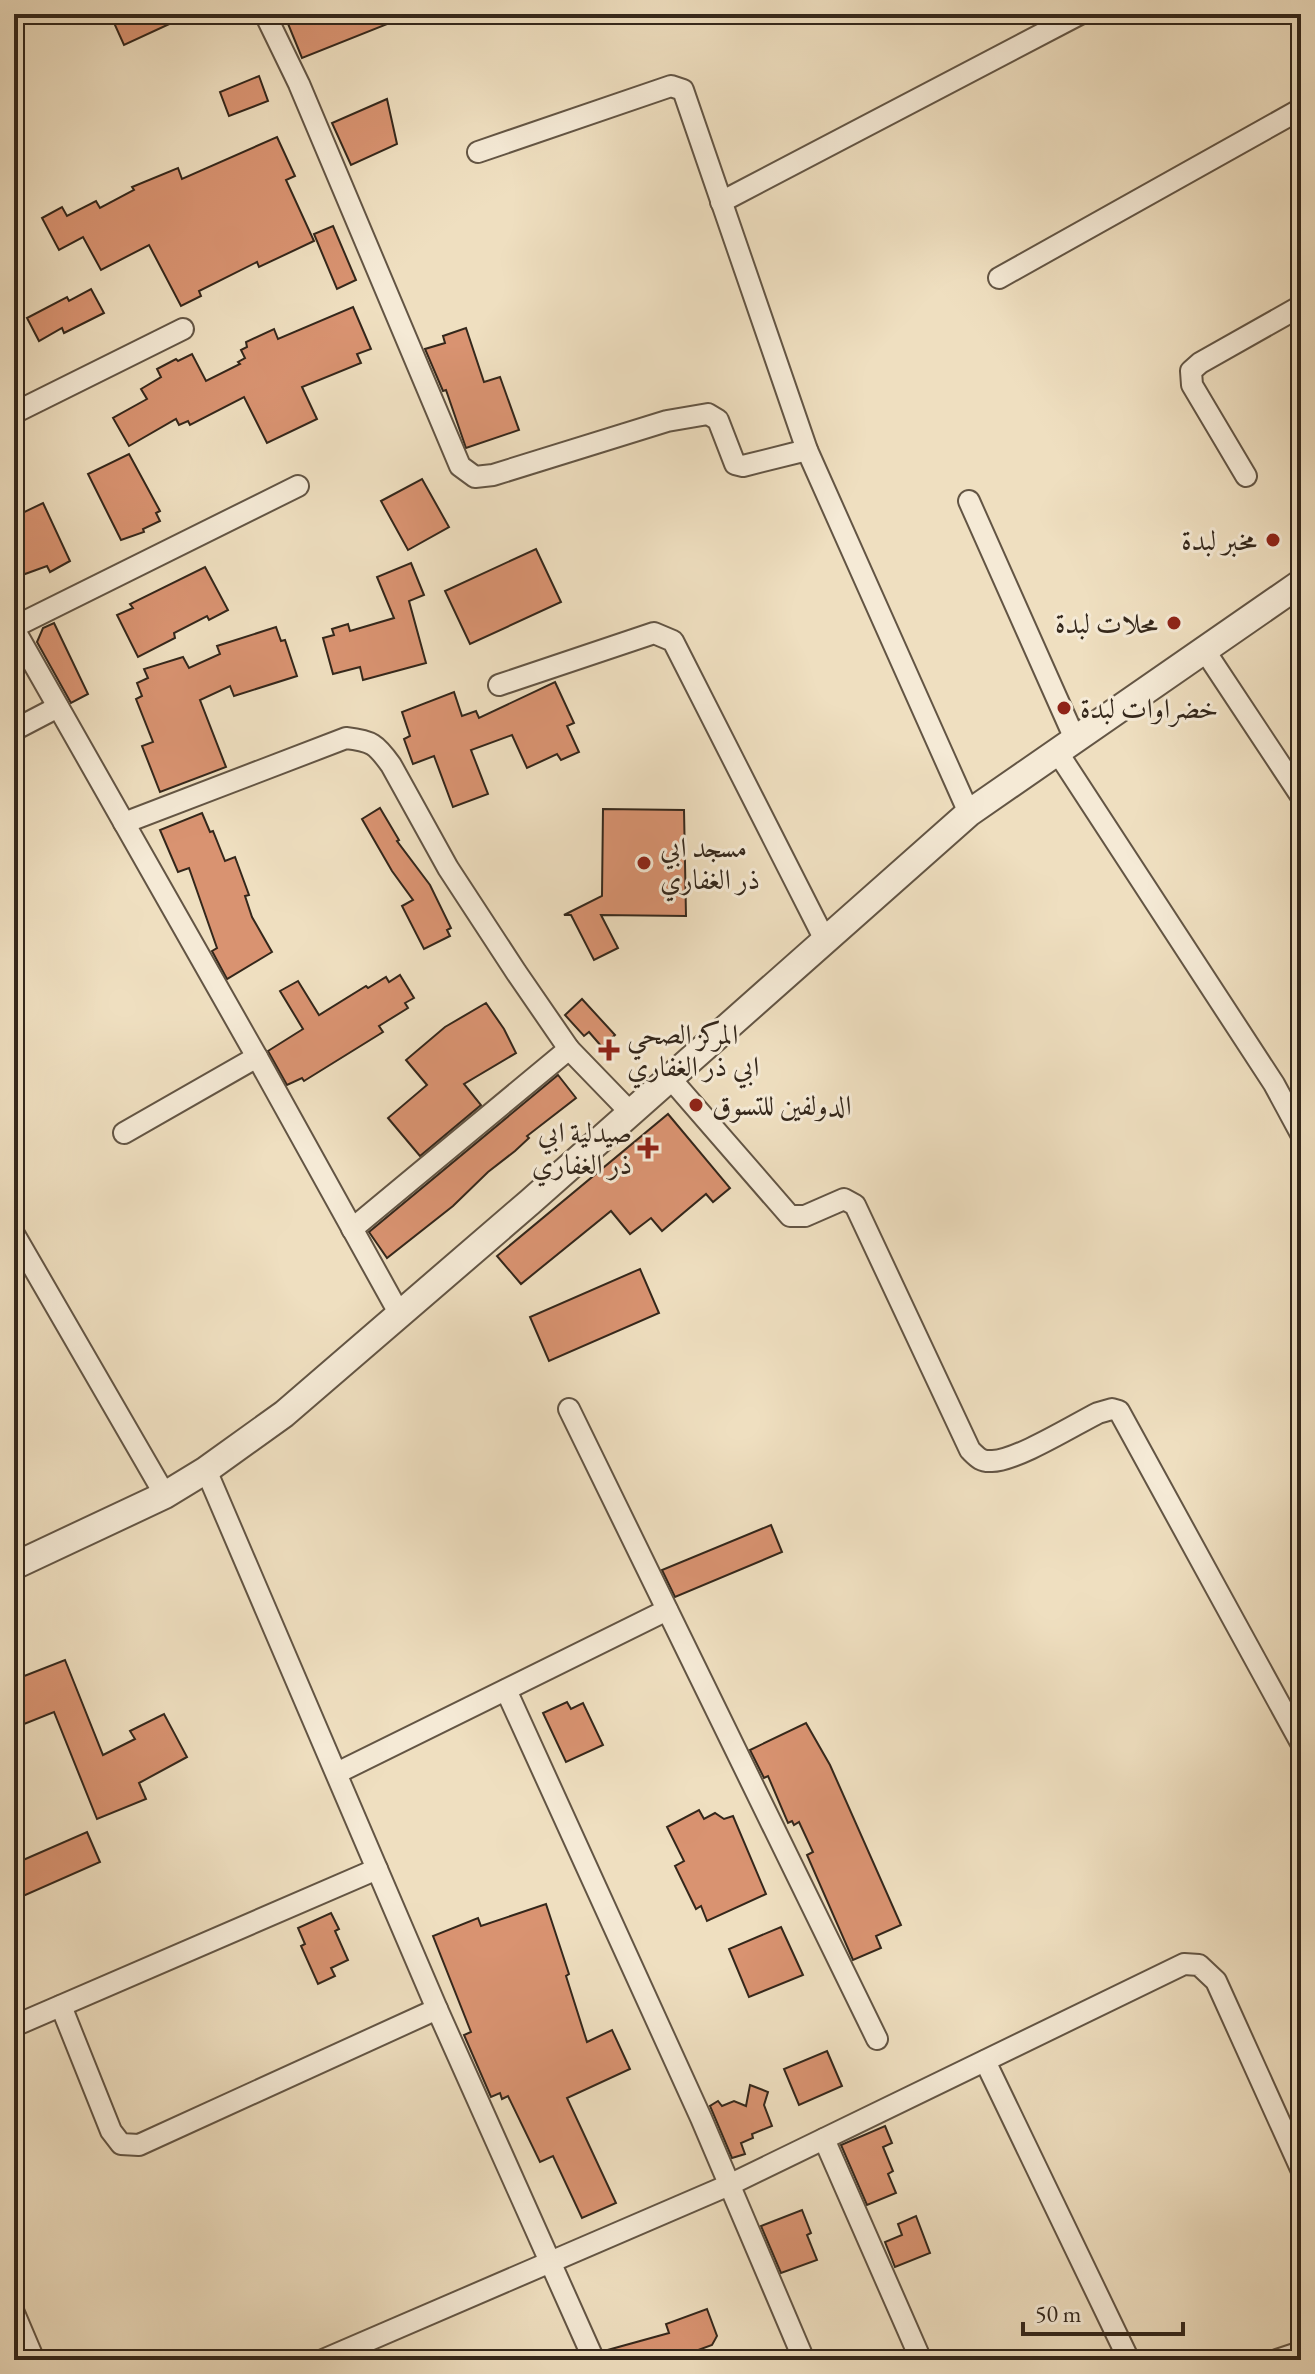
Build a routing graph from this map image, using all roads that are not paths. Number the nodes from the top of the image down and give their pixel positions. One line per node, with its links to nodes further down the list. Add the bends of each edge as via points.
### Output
1 (265, 14): 10 (street, via 460,466 475,477 493,475 667,421 708,414 718,420 735,464 749,466)
2 (1080, 14): 5 (street)
3 (1301, 109): 6 (street)
4 (478, 152): 5 (street, via 678,86)
5 (721, 202): 10 (street)
6 (999, 278)
7 (1301, 306): 11 (street, via 1191,371 1192,385)
8 (183, 329): 9 (street)
9 (14, 413)
10 (807, 450): 22 (street)
11 (1246, 476)
12 (298, 486): 15 (street)
13 (969, 501): 20 (street)
14 (1301, 583): 16 (street)
15 (14, 628): 18 (street)
16 (1203, 648): 20 (street); 21 (street)
17 (499, 685): 24 (street, via 654,633 673,641)
18 (58, 707): 19 (street); 23 (street)
19 (14, 730)
20 (1066, 746): 22 (street); 30 (street)
21 (1301, 796)
22 (969, 813): 24 (street)
23 (124, 823): 25 (street, via 346,738 368,740 391,765 448,868); 26 (street)
24 (825, 940): 27 (street)
25 (569, 1049): 28 (street); 31 (street)
26 (257, 1057): 29 (street); 31 (street)
27 (670, 1078): 28 (street); 40 (street, via 790,1216 805,1216 844,1199 855,1205 970,1450 980,1460 994,1462 1098,1413 1119,1411)
28 (631, 1113): 33 (street)
29 (124, 1133)
30 (1301, 1134)
31 (352, 1229): 33 (street)
32 (14, 1234): 36 (street)
33 (399, 1313): 35 (street, via 284,1414)
34 (569, 1409): 38 (street)
35 (206, 1470): 36 (street); 41 (street)
36 (165, 1495): 37 (street)
37 (14, 1566)
38 (667, 1610): 39 (street); 46 (street)
39 (506, 1690): 41 (street); 50 (street)
40 (1301, 1743)
41 (337, 1773): 42 (street)
42 (377, 1869): 43 (street); 44 (street)
43 (61, 2006): 44 (street, via 111,2131 121,2144 139,2145); 45 (street)
44 (437, 2009): 51 (street)
45 (14, 2026)
46 (877, 2039)
47 (985, 2061): 48 (street); 49 (street, via 1184,1964 1199,1965 1216,1981); 59 (street)
48 (824, 2139): 50 (street); 58 (street)
49 (1301, 2169)
50 (729, 2185): 51 (street); 57 (street)
51 (551, 2261): 55 (street); 56 (street)
52 (14, 2313): 54 (street)
53 (1301, 2352): 60 (street)
54 (34, 2360)
55 (323, 2360)
56 (594, 2360)
57 (804, 2360)
58 (921, 2360)
59 (1129, 2360)
60 (1277, 2360)

